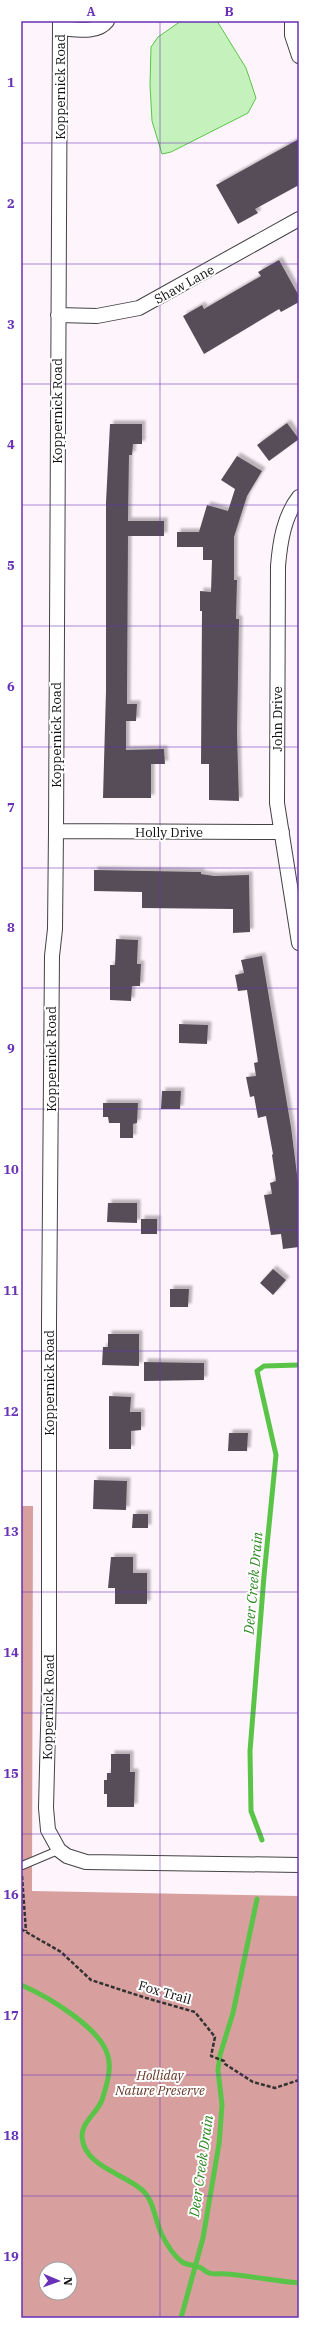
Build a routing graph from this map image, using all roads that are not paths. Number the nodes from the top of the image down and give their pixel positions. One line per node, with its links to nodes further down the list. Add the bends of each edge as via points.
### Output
1 (107, 21): 3 (street, via 99,28 92,29)
2 (292, 22): 4 (street, via 292,35)
3 (60, 24): 6 (street, Koppernick Road)
4 (299, 56)
5 (299, 219): 6 (street, Shaw Lane, via 139,308 97,316)
6 (58, 315): 8 (street, Koppernick Road)
7 (299, 497): 9 (street, John Drive, via 282,532 278,566 276,788)
8 (56, 831): 9 (street, Holly Drive); 11 (street, Koppernick Road, via 55,928 52,956 49,1690 46,1808 48,1830)
9 (282, 832): 10 (street, John Drive)
10 (299, 943)
11 (59, 1850): 12 (street, via 67,1856 86,1862); 13 (lane)
12 (299, 1865)
13 (21, 1866)

